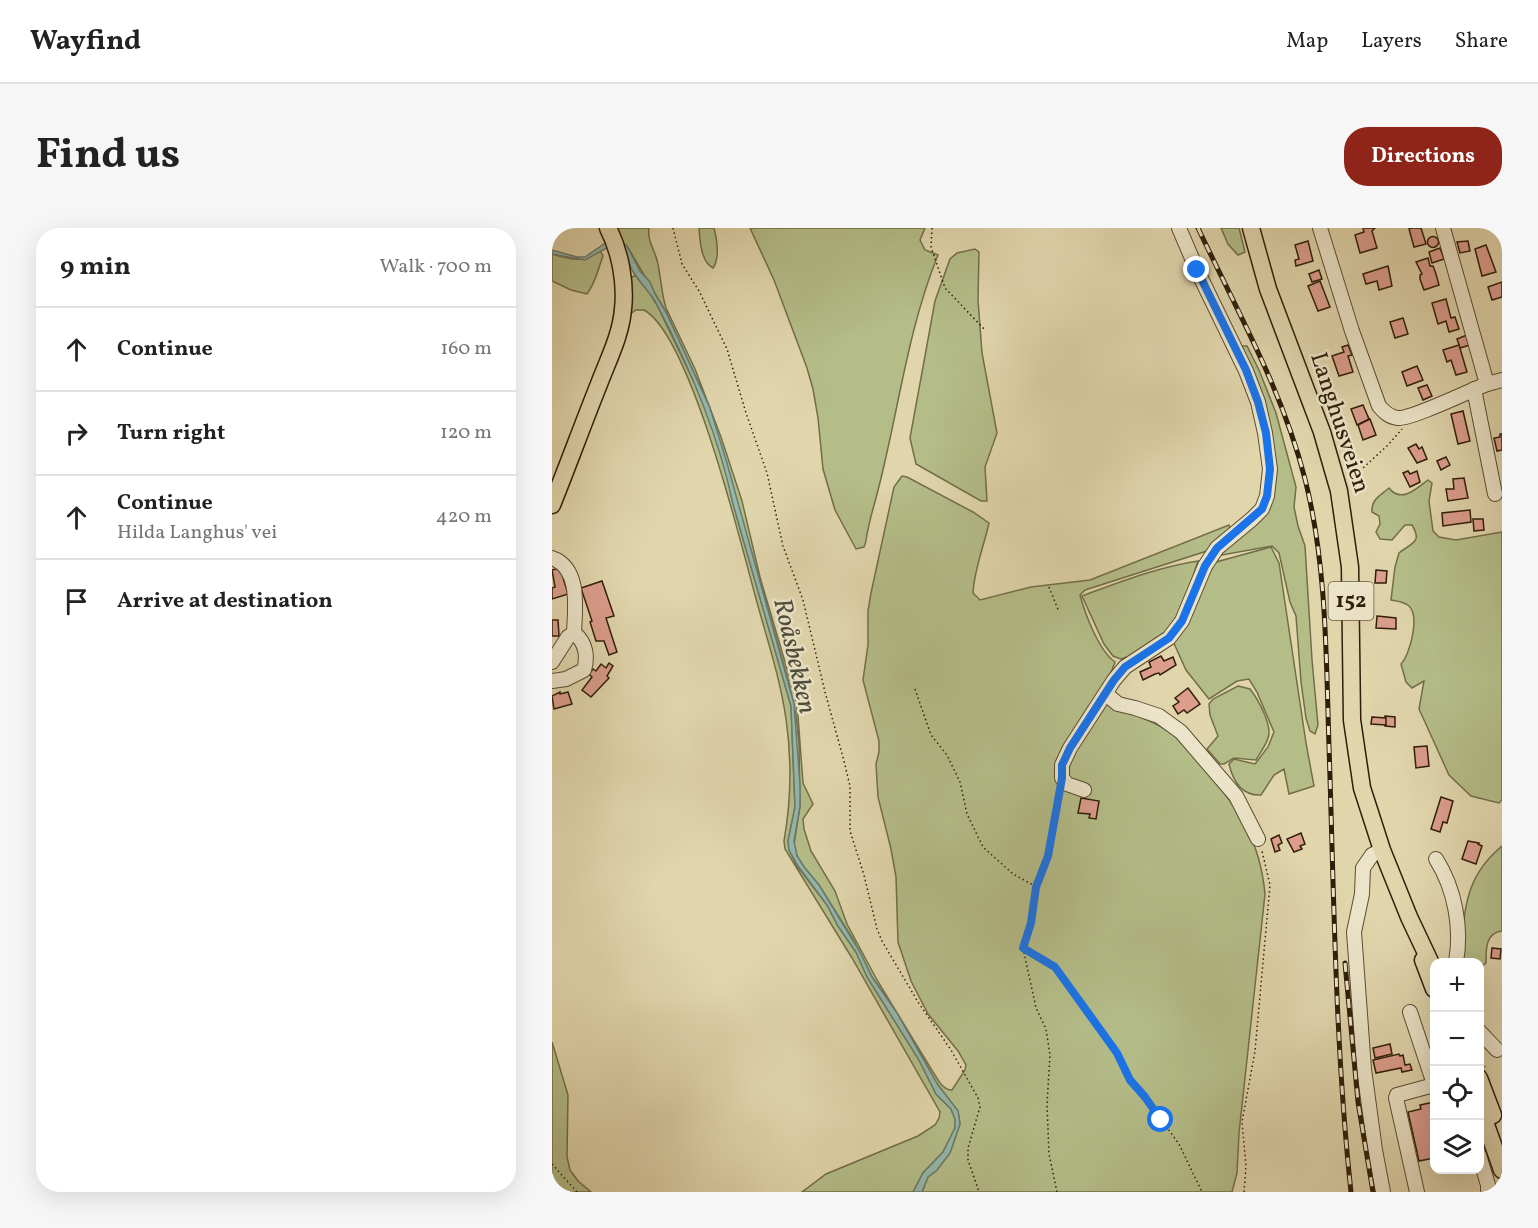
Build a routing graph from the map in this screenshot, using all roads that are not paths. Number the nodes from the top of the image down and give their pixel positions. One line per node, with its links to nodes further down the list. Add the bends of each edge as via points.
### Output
1 (1179, 228): 15 (street, via 1258,402 1270,469 1267,496 1262,509 1217,548 1205,566 1182,621 1169,638 1125,667)
2 (1251, 228): 18 (main road, Langhusveien / 152, via 1270,296 1322,432 1339,491 1350,567 1355,747 1367,806)
3 (1320, 228): 7 (street, via 1379,405 1392,416 1405,417)
4 (1443, 228): 7 (street)
5 (609, 230): 10 (main road, via 621,267 624,299 620,328)
6 (1502, 380): 7 (street)
7 (1481, 386): 8 (street)
8 (1497, 477): 9 (street)
9 (1495, 494)
10 (552, 505)
11 (552, 558): 12 (street, via 562,563 572,579)
12 (574, 633): 13 (street); 14 (street, via 583,644 584,670)
13 (552, 662)
14 (552, 681)
15 (1106, 694): 16 (street, via 1062,765 1062,778 1067,784); 17 (street, via 1118,704 1159,716 1181,732 1236,796)
16 (1084, 790)
17 (1258, 839)
18 (1382, 850): 21 (main road, Langhusveien / 152); 32 (street, via 1372,855 1363,868 1354,932 1364,1069)
19 (1436, 859): 20 (street, via 1450,886 1458,937)
20 (1456, 958)
21 (1430, 972)
22 (1410, 1012): 25 (street)
23 (1484, 1036): 24 (street)
24 (1497, 1050)
25 (1430, 1073)
26 (1430, 1086): 33 (street, via 1396,1098)
27 (1484, 1091): 29 (main road)
28 (1484, 1119): 30 (main road)
29 (1502, 1139)
30 (1502, 1170)
31 (1484, 1172): 34 (street)
32 (1383, 1192)
33 (1417, 1192)
34 (1488, 1192)

